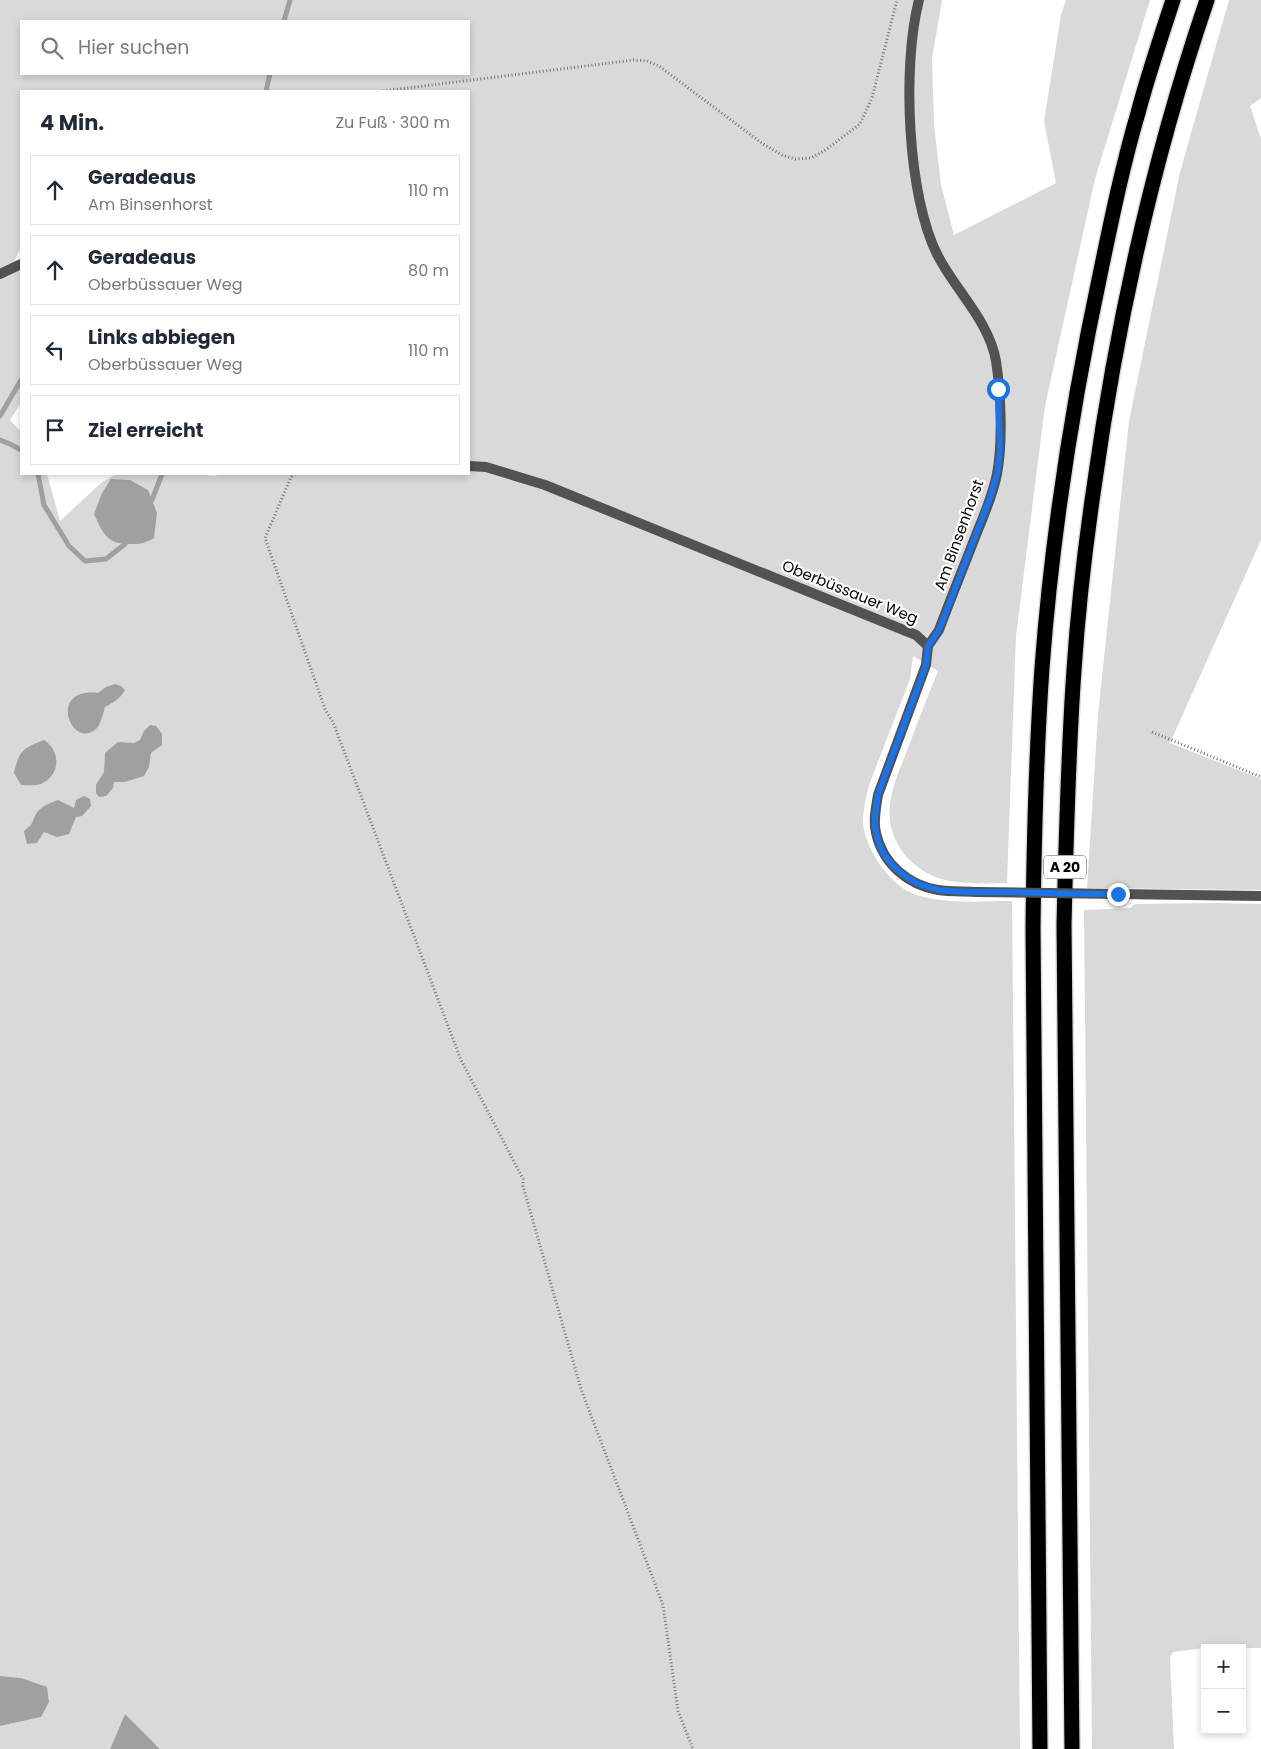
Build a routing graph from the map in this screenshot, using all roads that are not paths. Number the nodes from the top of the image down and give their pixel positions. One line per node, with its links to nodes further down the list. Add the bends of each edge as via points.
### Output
1 (919, 0): 7 (street, Am Binsenhorst, via 911,51 910,99 913,152 924,220 943,266 985,331 996,360 1000,420 997,474 990,498 939,630)
2 (1173, 0): 9 (highway, A 20, via 1138,112 1086,339 1055,537 1042,667 1033,928)
3 (1207, 0): 10 (highway, A 20, via 1169,122 1117,345 1086,542 1074,668 1066,800 1064,925)
4 (20, 264): 5 (street)
5 (0, 274)
6 (470, 466): 7 (street, Oberbüssauer Weg, via 486,467 545,485 916,635)
7 (928, 646): 8 (street, bridge, via 926,665 878,794 875,812 876,832 882,850 901,874 914,883 938,890)
8 (1261, 896)
9 (1040, 1749)
10 (1072, 1749)

